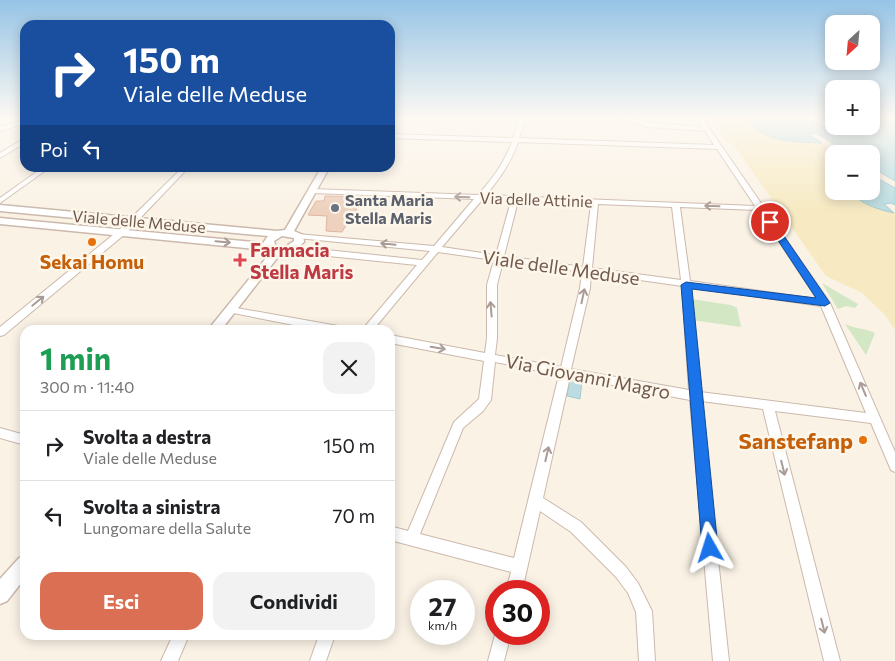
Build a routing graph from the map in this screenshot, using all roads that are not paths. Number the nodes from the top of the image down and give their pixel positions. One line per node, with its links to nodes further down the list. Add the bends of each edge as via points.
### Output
1 (11, 149): 4 (street)
2 (513, 149): 9 (street, via 506,164)
3 (719, 149): 15 (street)
4 (0, 156)
5 (40, 172): 11 (street)
6 (181, 172): 16 (street)
7 (323, 172): 8 (street)
8 (312, 191): 9 (street, Via delle Attinie, one-way to 8); 19 (street)
9 (482, 197): 10 (street, Via delle Attinie); 21 (street)
10 (515, 199): 12 (street, Via delle Attinie); 22 (street)
11 (0, 201)
12 (595, 201): 13 (street, Via delle Attinie); 24 (street)
13 (676, 205): 15 (street, Via delle Attinie, one-way to 13); 25 (street)
14 (0, 208): 16 (street, Viale delle Meduse)
15 (760, 208): 26 (street)
16 (134, 220): 18 (street); 19 (street, Viale delle Meduse)
17 (0, 221): 18 (street, Viale delle Meduse)
18 (122, 232): 20 (street, Viale delle Meduse, one-way to 20); 31 (street, one-way to 18)
19 (288, 234): 20 (street, via 269,240); 20 (street, via 299,239 298,243); 21 (street, Viale delle Meduse, one-way to 19)
20 (278, 249): 23 (street, Viale delle Meduse); 27 (street)
21 (436, 249): 22 (street, Viale delle Meduse); 23 (street)
22 (498, 258): 24 (street, Viale delle Meduse); 33 (street, one-way to 22, via 491,296)
23 (423, 263): 30 (street)
24 (587, 271): 25 (street, Viale delle Meduse); 34 (street, one-way to 24)
25 (686, 285): 26 (street, Viale delle Meduse); 35 (street)
26 (825, 303): 37 (street, one-way to 26)
27 (230, 310): 28 (street); 29 (street)
28 (218, 325)
29 (311, 325)
30 (371, 325)
31 (0, 332)
32 (395, 341): 33 (street, Via Giovanni Magro, one-way to 33)
33 (490, 357): 34 (street, Via Giovanni Magro); 42 (street, via 485,400 458,426)
34 (567, 371): 35 (street, Via Giovanni Magro); 41 (street, one-way to 34)
35 (695, 396): 36 (street, Via Giovanni Magro); 55 (street)
36 (767, 404): 37 (street, Via Giovanni Magro); 56 (street, one-way to 56)
37 (876, 419): 40 (street)
38 (0, 433): 39 (street)
39 (20, 439)
40 (895, 466)
41 (536, 501): 44 (street); 54 (street, via 576,527 633,588 644,611)
42 (415, 530)
43 (395, 534): 44 (street)
44 (520, 567): 46 (street)
45 (20, 570): 47 (street)
46 (517, 580)
47 (0, 594)
48 (178, 640): 51 (street)
49 (325, 640): 52 (street)
50 (500, 645): 53 (street)
51 (168, 661)
52 (318, 661)
53 (496, 661)
54 (647, 661)
55 (721, 661)
56 (832, 661)

